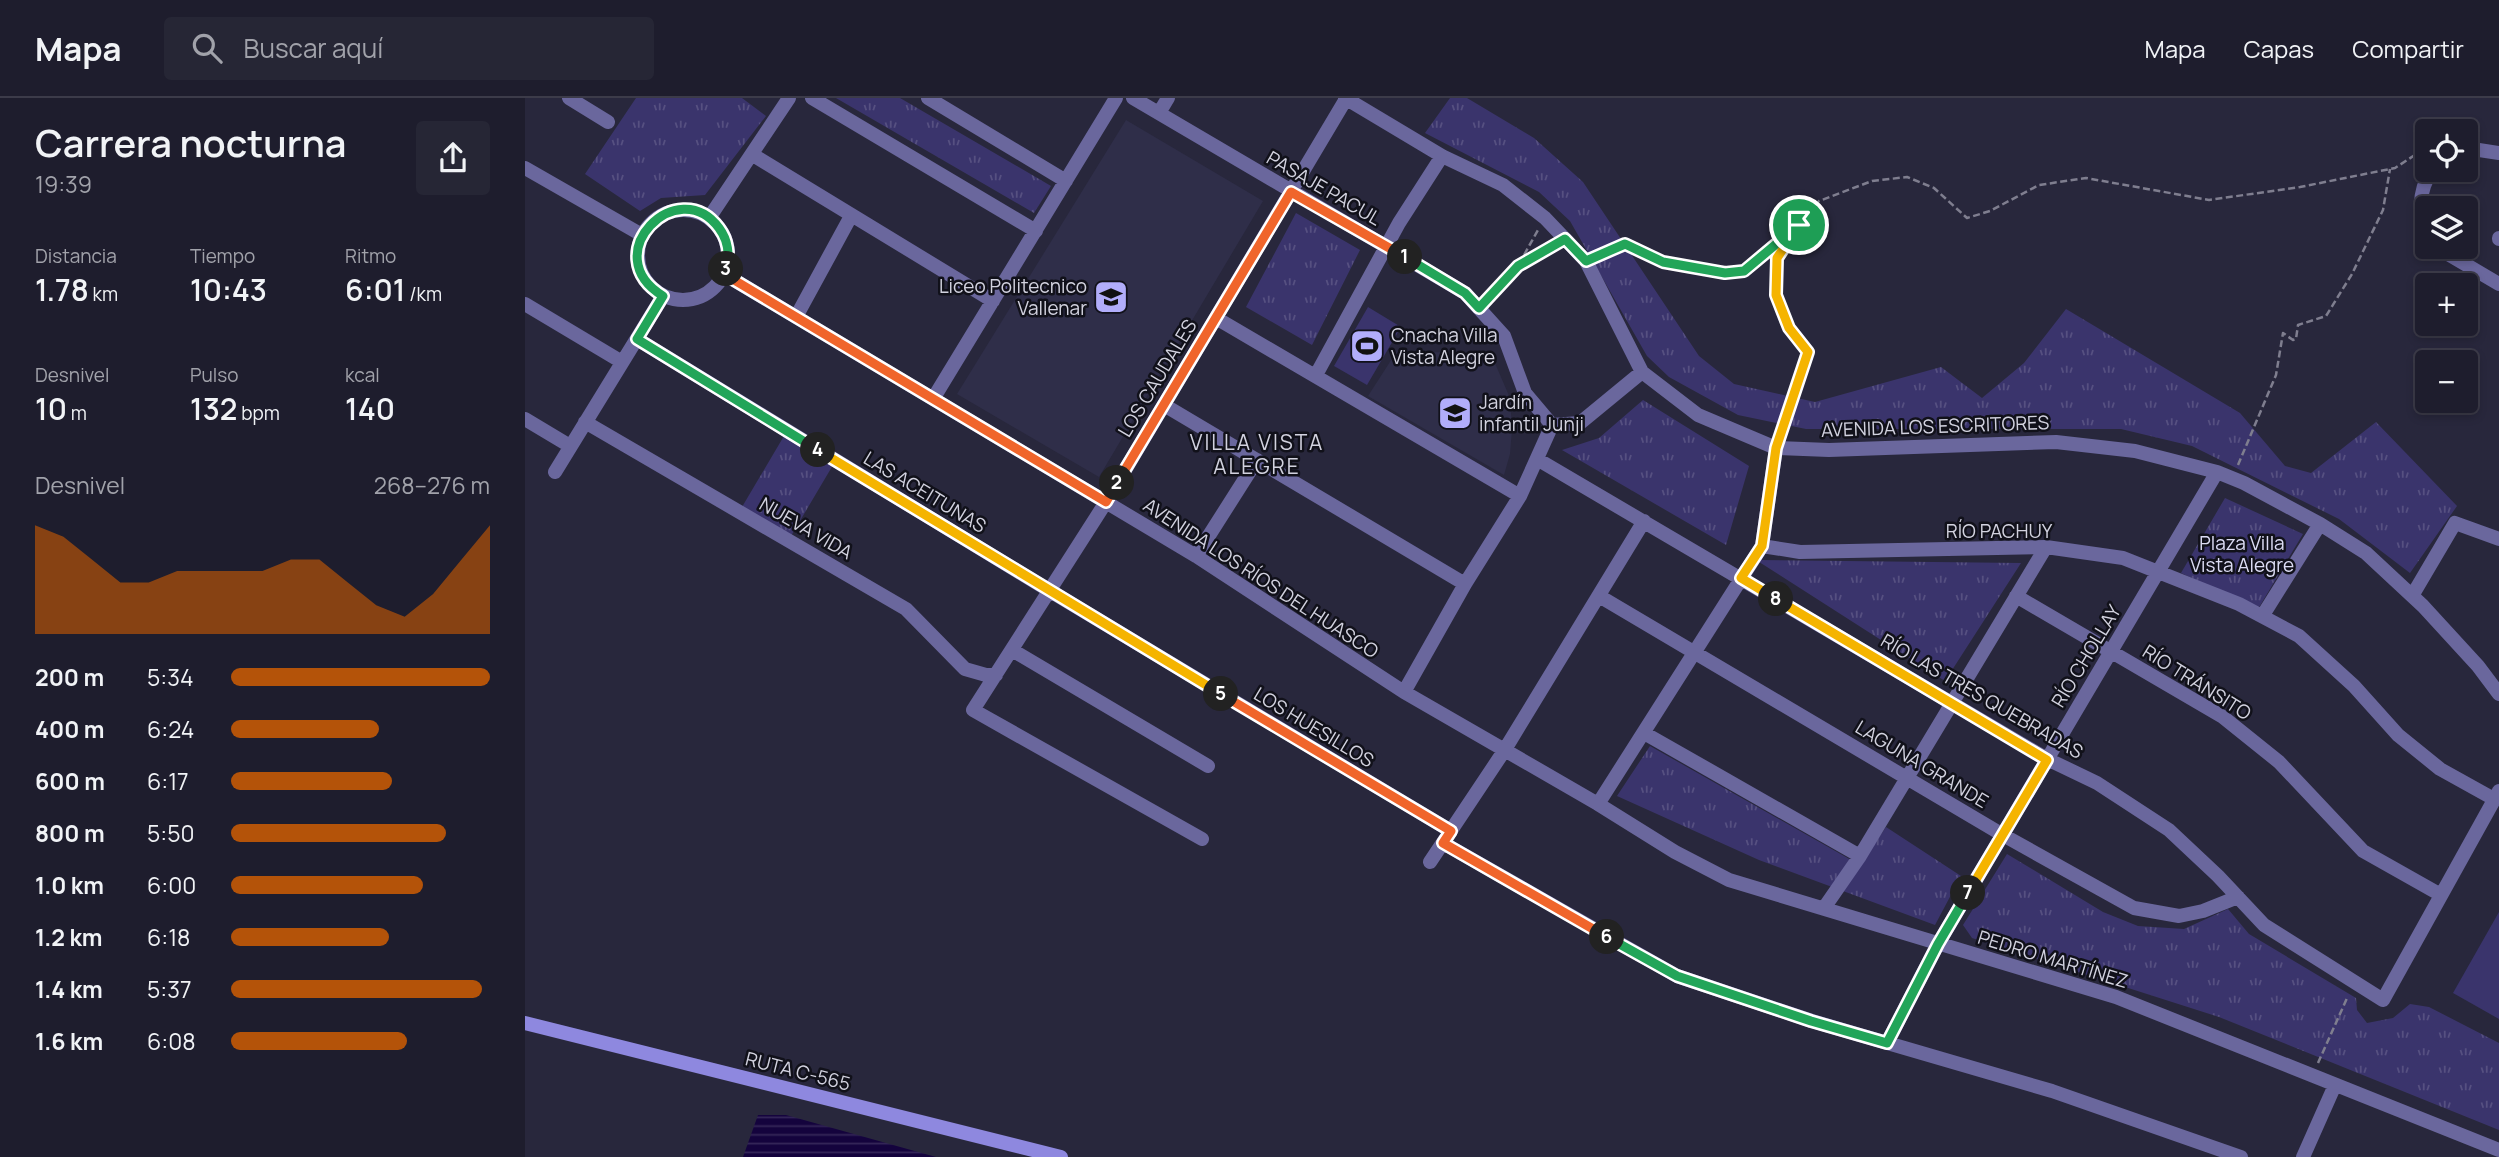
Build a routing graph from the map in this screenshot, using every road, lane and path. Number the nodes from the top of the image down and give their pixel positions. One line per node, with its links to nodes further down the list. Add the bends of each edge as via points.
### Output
1 (569, 98): 10 (street)
2 (789, 98): 13 (street)
3 (812, 98): 24 (street)
4 (928, 98): 18 (street)
5 (1116, 98): 18 (street)
6 (1133, 98): 9 (street, PASAJE PACUL)
7 (1168, 98): 9 (street)
8 (1346, 98): 15 (street, AVENIDA LOS ESCRITORES); 19 (street, LOS CAUDALES)
9 (1159, 113): 19 (street, PASAJE PACUL)
10 (608, 122)
11 (2478, 150): 12 (street)
12 (2499, 153)
13 (753, 155): 20 (street); 21 (street)
14 (2415, 155): 17 (path)
15 (1441, 156): 22 (street, AVENIDA LOS ESCRITORES, via 1503,185); 27 (street)
16 (525, 168): 25 (street)
17 (2390, 169): 23 (path, via 2209,200 2086,178 2039,185 1990,211 1966,218 1934,188 1907,177 1872,181 1819,201); 54 (path, via 2383,210 2326,316 2298,325 2293,340 2283,333 2276,375)
18 (1066, 181): 24 (street)
19 (1291, 192): 27 (street, PASAJE PACUL); 38 (street, LOS CAUDALES)
20 (851, 216): 34 (street); 37 (street)
21 (709, 218): 25 (street, via 677,210 656,218); 31 (street, via 725,237 728,262)
22 (1545, 218): 26 (street, AVENIDA LOS ESCRITORES); 30 (path)
23 (1799, 225): 29 (path, via 1744,271 1725,273 1663,262 1625,244); 49 (path, via 1777,258 1776,295 1789,328 1808,352)
24 (1036, 231): 34 (street)
25 (642, 235): 33 (street, via 640,270)
26 (1565, 239): 29 (street, AVENIDA LOS ESCRITORES); 30 (path)
27 (1387, 246): 36 (street, PASAJE PACUL, via 1465,293); 42 (street)
28 (2453, 259): 32 (street)
29 (1586, 261): 41 (street, AVENIDA LOS ESCRITORES)
30 (1518, 266): 36 (path)
31 (724, 274): 33 (street, via 698,298); 37 (street, AVENIDA LOS RÍOS DEL HUASCO)
32 (2499, 284)
33 (663, 296): 39 (street)
34 (993, 301): 43 (street)
35 (525, 304): 40 (street)
36 (1479, 308): 47 (street, PASAJE PACUL, via 1504,336 1525,393)
37 (796, 317): 43 (street, AVENIDA LOS RÍOS DEL HUASCO)
38 (1216, 318): 42 (street); 44 (street, LOS CAUDALES)
39 (637, 339): 40 (street); 66 (street, LAS ACEITUNAS)
40 (622, 362): 46 (street)
41 (1641, 372): 47 (street, via 1580,423); 49 (street, AVENIDA LOS ESCRITORES, via 1698,415)
42 (1316, 375): 55 (street)
43 (933, 399): 56 (street, AVENIDA LOS RÍOS DEL HUASCO)
44 (1164, 405): 51 (street); 56 (street, LOS CAUDALES)
45 (525, 419): 48 (street)
46 (585, 422): 48 (street); 74 (street, NUEVA VIDA, via 906,609 965,669)
47 (1552, 425): 50 (street)
48 (570, 446): 52 (street)
49 (1776, 448): 53 (street, AVENIDA LOS ESCRITORES, via 2056,442 2135,451); 60 (street)
50 (1537, 458): 55 (street); 57 (street, RÍO LAS TRES QUEBRADAS)
51 (1257, 460): 62 (street); 65 (street)
52 (555, 472)
53 (2217, 472): 54 (street, AVENIDA LOS ESCRITORES); 63 (street, RÍO CHOLLAY)
54 (2233, 478): 58 (street, AVENIDA LOS ESCRITORES)
55 (1520, 496): 65 (street)
56 (1106, 502): 62 (street, AVENIDA LOS RÍOS DEL HUASCO); 66 (street, LOS CAUDALES)
57 (1644, 521): 64 (street, RÍO LAS TRES QUEBRADAS); 67 (street)
58 (2320, 524): 69 (street, AVENIDA LOS ESCRITORES, via 2367,553); 70 (street)
59 (2499, 539): 69 (street, via 2455,523)
60 (1762, 546): 61 (street, RÍO PACHUY, via 1800,552); 64 (street)
61 (2046, 547): 63 (street, RÍO PACHUY, via 2123,558); 68 (street)
62 (1196, 556): 75 (street, AVENIDA LOS RÍOS DEL HUASCO)
63 (2157, 573): 70 (street, RÍO PACHUY); 72 (street, RÍO CHOLLAY)
64 (1741, 578): 73 (street); 77 (street, RÍO LAS TRES QUEBRADAS)
65 (1465, 584): 75 (street)
66 (1050, 591): 71 (street, LOS CAUDALES); 86 (street, LOS HUESILLOS)
67 (1599, 596): 73 (street, LAGUNA GRANDE); 79 (street)
68 (2016, 596): 72 (street, RÍO TRÁNSITO); 77 (street)
69 (2412, 596): 76 (street, AVENIDA LOS ESCRITORES)
70 (2263, 615): 83 (street, RÍO PACHUY, via 2299,636 2354,686 2397,736 2440,769)
71 (1012, 650): 74 (street, LOS CAUDALES); 81 (street)
72 (2111, 652): 80 (street, RÍO CHOLLAY); 90 (street, RÍO TRÁNSITO, via 2223,717 2279,762 2363,851)
73 (1696, 653): 78 (street); 82 (street, LAGUNA GRANDE)
74 (996, 675): 87 (street, LOS CAUDALES, via 973,710)
75 (1404, 692): 79 (street, AVENIDA LOS RÍOS DEL HUASCO)
76 (2499, 694)
77 (1952, 703): 80 (street, RÍO LAS TRES QUEBRADAS); 82 (street)
78 (1644, 733): 84 (street); 88 (street)
79 (1504, 751): 84 (street, AVENIDA LOS RÍOS DEL HUASCO); 86 (street)
80 (2047, 760): 85 (street, RÍO CHOLLAY); 91 (street, RÍO LAS TRES QUEBRADAS, via 2097,783 2169,830)
81 (1208, 766)
82 (1906, 778): 85 (street, LAGUNA GRANDE); 88 (street)
83 (2497, 795): 90 (street)
84 (1598, 804): 92 (street, PEDRO MARTÍNEZ, via 1729,880)
85 (2003, 835): 91 (street, LAGUNA GRANDE, via 2134,908 2179,916); 93 (street, RÍO CHOLLAY)
86 (1447, 837): 89 (street); 96 (street, LOS HUESILLOS, via 1677,976)
87 (1202, 839)
88 (1860, 856): 92 (street)
89 (1430, 862)
90 (2441, 895): 94 (street, RÍO LAS TRES QUEBRADAS, via 2383,1000)
91 (2238, 897): 94 (street, RÍO LAS TRES QUEBRADAS, via 2264,925)
92 (1824, 908): 93 (street, PEDRO MARTÍNEZ)
93 (1938, 944): 96 (street, RÍO CHOLLAY); 97 (street, PEDRO MARTÍNEZ, via 2116,997)
94 (2354, 982): 97 (path)
95 (525, 1023): 100 (main road, RUTA C-565)
96 (1887, 1043): 101 (street, LOS HUESILLOS, via 2052,1091)
97 (2312, 1076): 98 (street, PEDRO MARTÍNEZ)
98 (2335, 1085): 99 (street, PEDRO MARTÍNEZ); 102 (street)
99 (2499, 1150)
100 (1061, 1157)
101 (2241, 1157)
102 (2303, 1157)

